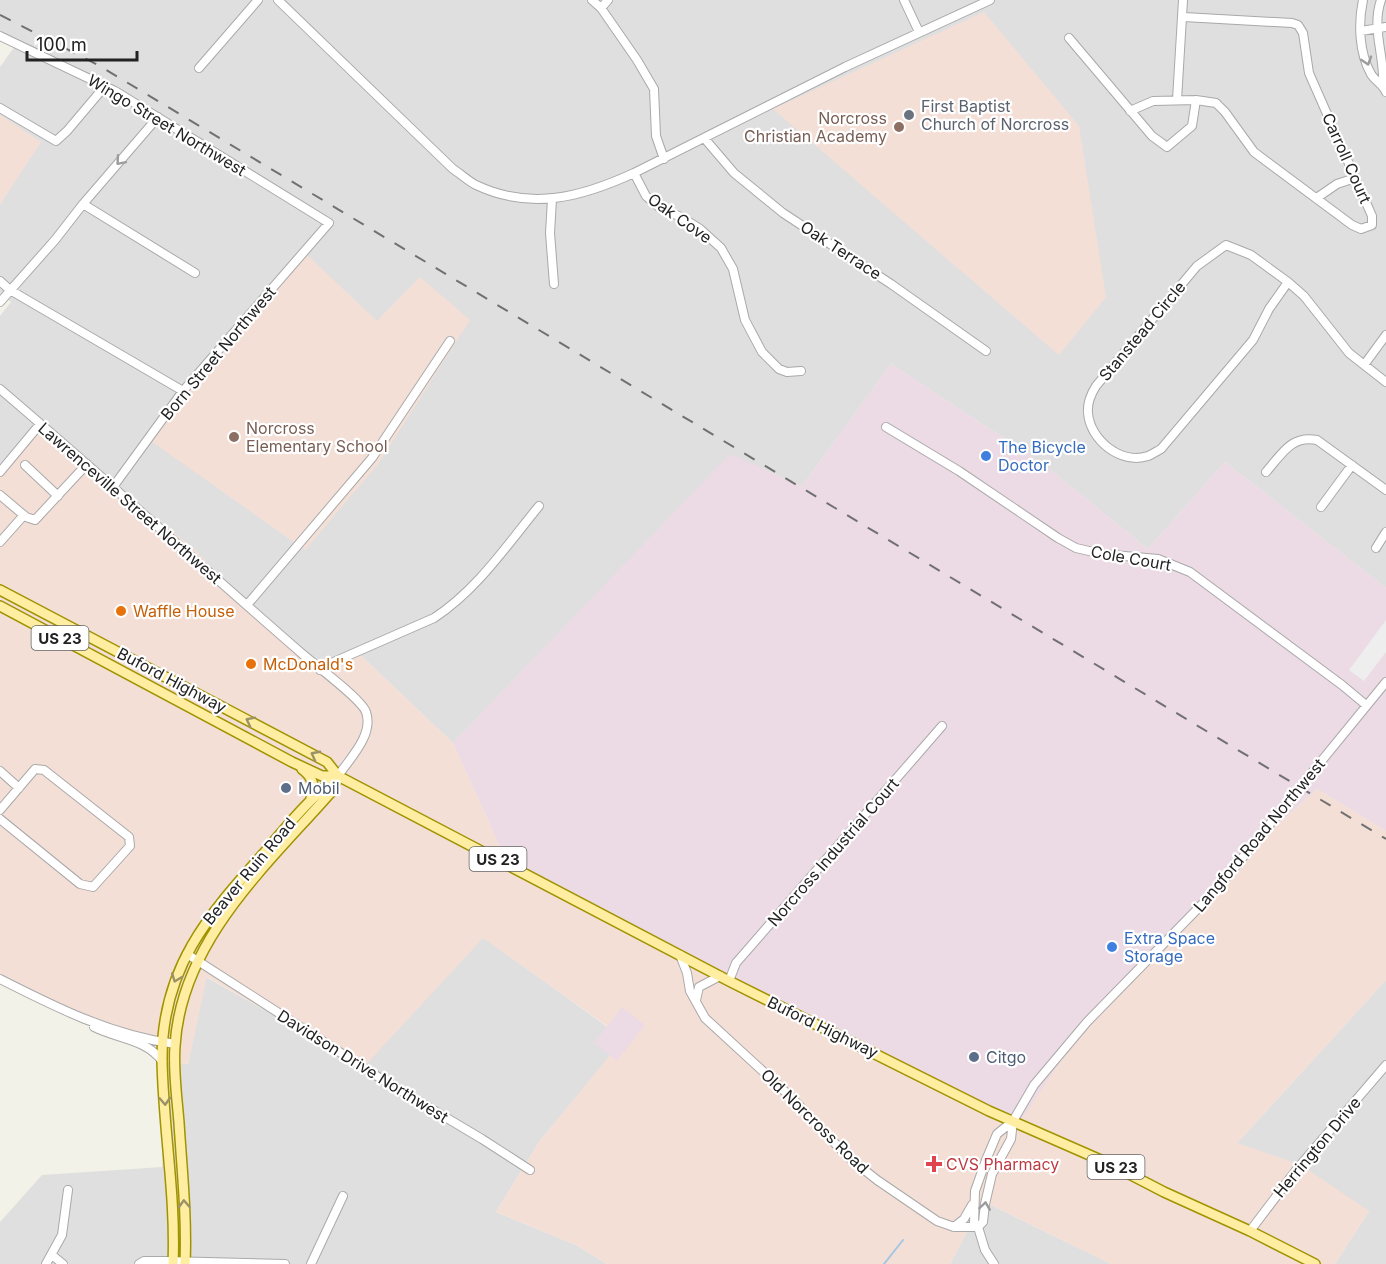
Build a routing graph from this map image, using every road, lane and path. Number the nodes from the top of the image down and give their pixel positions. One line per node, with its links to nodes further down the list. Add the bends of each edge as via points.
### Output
1 (258, 0): 17 (street)
2 (278, 0): 30 (street, via 474,184 495,193)
3 (592, 0): 10 (street)
4 (608, 0): 10 (street)
5 (904, 0): 14 (street)
6 (990, 0): 14 (street)
7 (1183, 0): 11 (street)
8 (1363, 0): 13 (street)
9 (1381, 0): 12 (street)
10 (601, 8): 26 (street, via 654,89 656,136)
11 (1184, 17): 21 (street); 28 (street, Carroll Court, via 1298,26 1303,33 1309,73)
12 (1382, 28): 13 (street); 19 (street)
13 (1361, 31): 19 (street, one-way to 19, via 1372,76)
14 (919, 32): 25 (street)
15 (0, 36): 18 (street, Wingo Street Northwest)
16 (1069, 38): 23 (street)
17 (199, 68)
18 (105, 86): 22 (street, via 56,141); 24 (street, Wingo Street Northwest)
19 (1385, 88)
20 (1196, 99): 21 (street, Carroll Court); 23 (street, via 1192,126 1167,147); 29 (street, Carroll Court, via 1216,103 1254,152)
21 (1177, 100): 23 (street, Carroll Court, via 1153,101)
22 (0, 108)
23 (1130, 111)
24 (158, 117): 31 (street, one-way to 31); 32 (street, Wingo Street Northwest)
25 (705, 139): 26 (street); 41 (street, Oak Terrace, via 734,173 783,213)
26 (664, 159): 27 (street)
27 (634, 173): 30 (street, via 603,187); 43 (street, Oak Cove, via 646,196 700,229 721,248 733,269 745,320 762,352 778,369)
28 (1355, 178): 29 (street); 29 (street, Carroll Court, via 1372,216 1371,225 1366,228 1352,225)
29 (1318, 197)
30 (552, 199): 36 (street)
31 (82, 204): 33 (street); 37 (street)
32 (329, 223): 46 (street, Born Street Northwest)
33 (195, 273)
34 (0, 281): 37 (street)
35 (1288, 282): 35 (street, Stanstead Circle, via 1251,255 1226,245 1206,258 1096,386 1087,411 1098,437 1117,454 1133,458 1161,449 1253,340); 42 (street, Stanstead Circle)
36 (554, 284)
37 (10, 290): 38 (street); 46 (street)
38 (0, 302)
39 (1386, 335): 42 (street)
40 (450, 341): 65 (street, via 372,458)
41 (986, 351)
42 (1364, 365): 44 (street, Stanstead Circle)
43 (801, 371)
44 (1386, 382)
45 (0, 389): 47 (street, Lawrenceville Street Northwest)
46 (183, 391): 54 (street, Born Street Northwest)
47 (40, 424): 49 (street, Lawrenceville Street Northwest); 52 (street)
48 (886, 427): 71 (street, Cole Court, via 1076,548 1158,559 1190,572)
49 (87, 464): 54 (street, Lawrenceville Street Northwest); 57 (street)
50 (25, 465): 57 (street)
51 (1352, 465): 53 (street, via 1317,440 1305,438 1291,444); 55 (street); 59 (street)
52 (0, 472)
53 (1266, 472)
54 (113, 487): 65 (street, Lawrenceville Street Northwest)
55 (1386, 490)
56 (0, 495): 60 (street)
57 (58, 495): 60 (street, via 35,520)
58 (539, 506): 67 (street, via 457,602 435,618)
59 (1321, 507)
60 (24, 515): 62 (street)
61 (1386, 532): 63 (street)
62 (0, 542)
63 (1376, 548)
64 (0, 590): 68 (main road, Buford Highway / US 23)
65 (247, 605): 67 (street, Lawrenceville Street Northwest)
66 (0, 606): 70 (main road, Buford Highway / US 23)
67 (320, 670): 75 (street, Lawrenceville Street Northwest, via 359,702 368,719 366,733)
68 (156, 673): 70 (main road); 75 (main road, Buford Highway / US 23, one-way to 68, via 327,762)
69 (1386, 682): 71 (street, Langford Road Northwest)
70 (149, 686): 73 (main road, Buford Highway / US 23)
71 (1366, 705): 91 (street, Langford Road Northwest, via 1216,890 1079,1030 1034,1085)
72 (942, 726): 84 (street, Norcross Industrial Court)
73 (292, 762): 75 (main road, Buford Highway / US 23, via 322,776); 77 (main road, via 309,774 314,792)
74 (0, 771): 76 (street)
75 (338, 776): 77 (main road, Beaver Ruin Road); 81 (main road, Buford Highway / US 23); 82 (main road, Beaver Ruin Road, via 332,791 219,923)
76 (19, 788): 78 (street); 79 (street, via 35,770 44,770 129,837 130,846 93,887 80,884)
77 (311, 798): 80 (main road, Beaver Ruin Road, via 217,908)
78 (0, 810)
79 (0, 819)
80 (187, 954): 82 (street, Davidson Drive Northwest); 87 (main road, Beaver Ruin Road, one-way to 87, via 170,998)
81 (680, 955): 84 (main road, Buford Highway / US 23); 85 (street, Old Norcross Road)
82 (198, 961): 88 (main road, Beaver Ruin Road, via 188,981); 92 (street, Davidson Drive Northwest)
83 (0, 979): 86 (street)
84 (724, 979): 85 (street, via 699,987); 91 (main road, Buford Highway / US 23)
85 (696, 1002): 96 (street, Old Norcross Road, via 705,1018 847,1156 927,1215)
86 (81, 1018): 87 (street); 89 (street, via 108,1034 145,1045)
87 (163, 1043): 88 (street); 89 (main road, Beaver Ruin Road)
88 (175, 1044): 101 (main road, Beaver Ruin Road, one-way to 88)
89 (162, 1061): 100 (main road, Beaver Ruin Road, one-way to 100)
90 (1386, 1065): 98 (street, Herrington Drive)
91 (1013, 1120): 95 (street, Langford Road Northwest, via 997,1134); 97 (street, Langford Road Northwest, one-way to 91, via 983,1222 992,1174 1011,1139); 98 (main road, Buford Highway / US 23)
92 (530, 1170)
93 (68, 1190): 99 (street, via 62,1235)
94 (343, 1196): 106 (street)
95 (974, 1198): 96 (street, via 972,1209); 97 (street, Langford Road Northwest, via 974,1223)
96 (954, 1227): 97 (street, Old Norcross Road)
97 (978, 1227): 107 (street)
98 (1250, 1231): 108 (main road, Buford Highway / US 23)
99 (52, 1256): 102 (street); 103 (street)
100 (173, 1263): 101 (street); 104 (street)
101 (185, 1263): 105 (street)
102 (46, 1264)
103 (63, 1264)
104 (139, 1264)
105 (285, 1264)
106 (311, 1264)
107 (994, 1264)
108 (1315, 1264)

